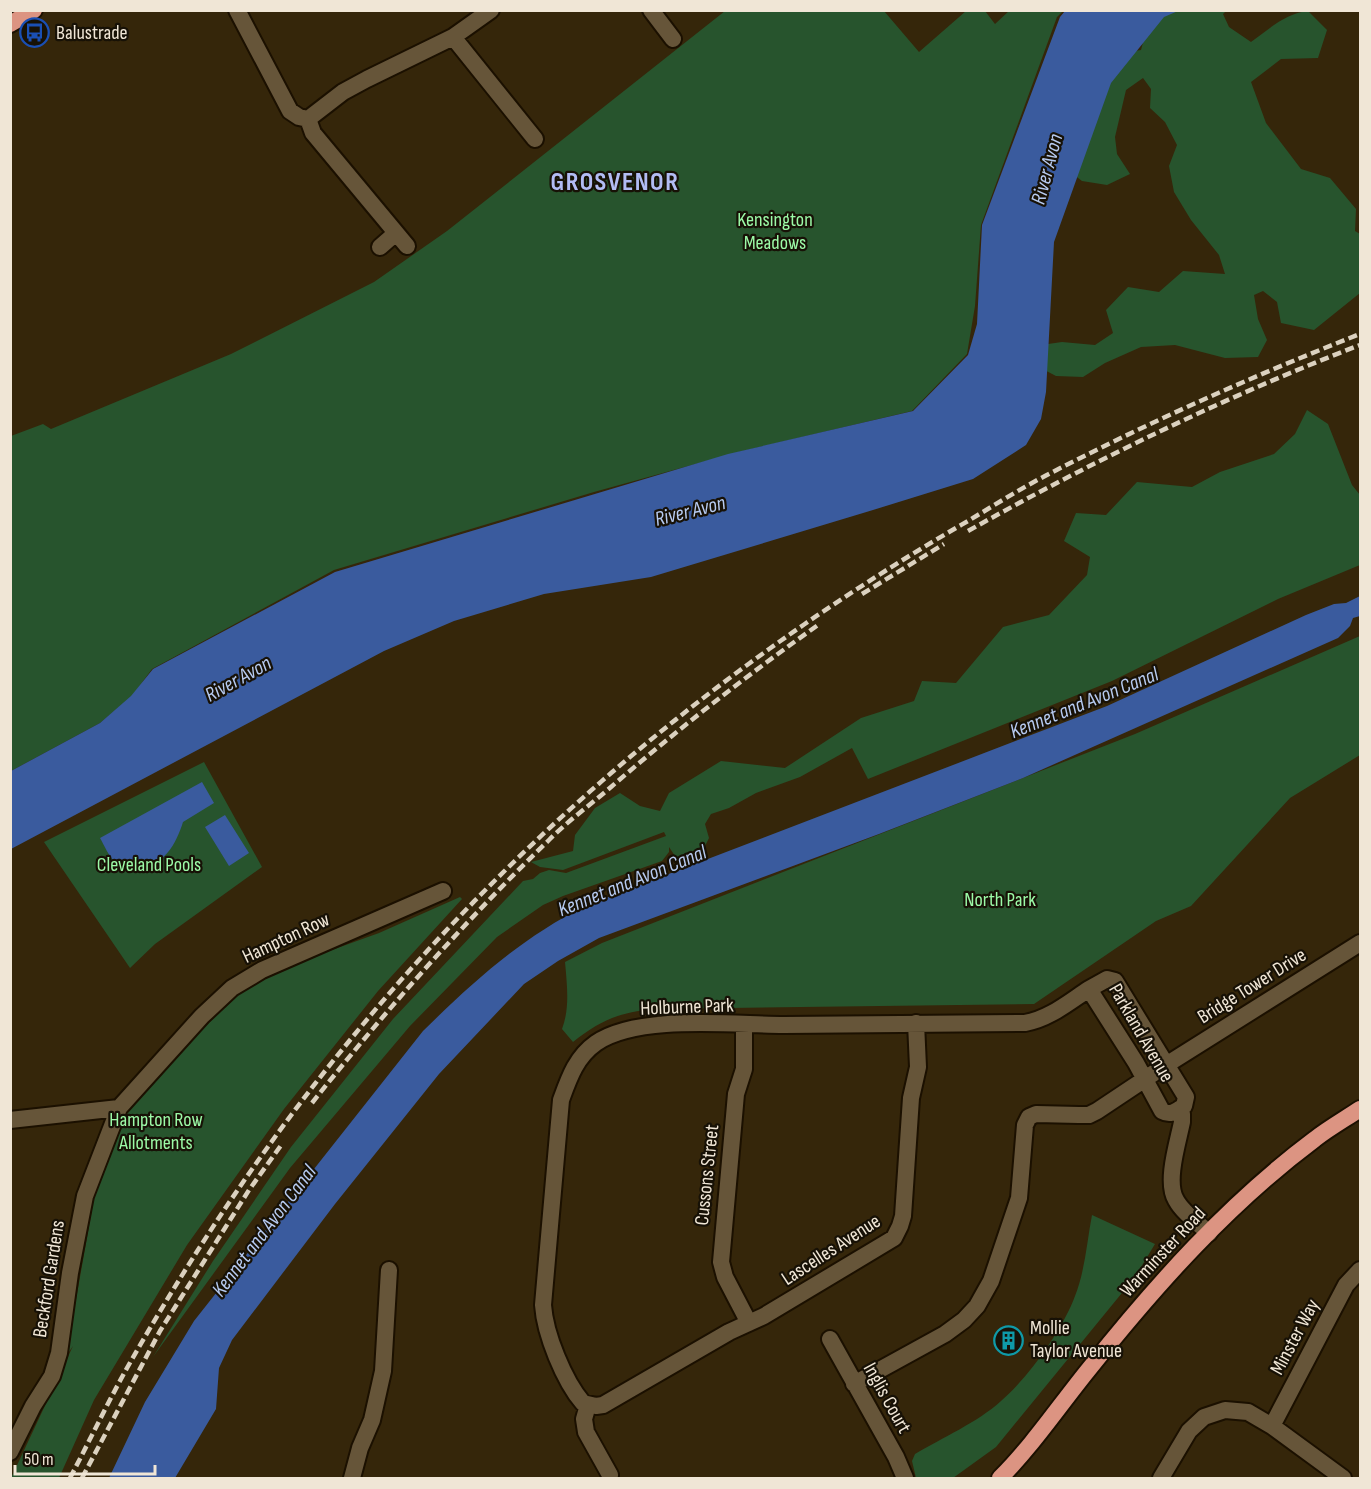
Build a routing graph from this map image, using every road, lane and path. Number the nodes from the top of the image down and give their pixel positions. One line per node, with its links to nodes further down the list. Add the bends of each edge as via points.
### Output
1 (34, 10): 5 (highway)
2 (237, 10): 8 (street, via 290,111)
3 (491, 10): 6 (street)
4 (651, 10): 7 (street)
5 (10, 24)
6 (453, 37): 8 (street, via 343,92); 9 (street)
7 (673, 39)
8 (308, 119): 10 (street, via 314,133 402,239)
9 (535, 139)
10 (380, 247)
11 (443, 891): 18 (street, Hampton Row, via 261,970 232,988)
12 (1360, 943): 16 (street, Bridge Tower Drive)
13 (1089, 989): 14 (street, Holburne Park, via 1026,1023); 16 (street, Parkland Avenue, via 1107,979 1115,981); 17 (street, Parkland Avenue)
14 (916, 1023): 15 (street, Holburne Park); 25 (street, Lascelles Avenue, via 918,1067 903,1216 894,1238)
15 (744, 1025): 25 (street, Cussons Street, via 744,1069 736,1094 721,1262); 28 (street, Holburne Park, via 661,1025 618,1032 596,1042 570,1073 558,1123 544,1321 555,1354 579,1399)
16 (1166, 1065): 17 (street); 19 (street, Parkland Avenue, via 1186,1097)
17 (1145, 1080): 19 (street, Parkland Avenue, via 1162,1111 1168,1114); 27 (street, via 1089,1114 1029,1117 1019,1198 991,1281 977,1306 945,1334)
18 (119, 1108): 21 (street); 30 (street, Beckford Gardens, via 85,1196 51,1376)
19 (1179, 1109): 22 (street, Parkland Avenue, via 1182,1122 1172,1193 1189,1216)
20 (1360, 1109): 22 (highway, Warminster Road, via 1265,1178)
21 (10, 1120)
22 (1209, 1233): 34 (highway, Warminster Road, via 1167,1275)
23 (389, 1270): 32 (street, via 383,1371)
24 (1360, 1270): 29 (street, Minster Way, via 1346,1286)
25 (750, 1323): 28 (street, Lascelles Avenue)
26 (830, 1340): 27 (street, Inglis Court)
27 (855, 1384): 33 (street, Inglis Court)
28 (596, 1405): 31 (street, via 584,1419 586,1432)
29 (1272, 1426): 35 (street, via 1248,1412 1225,1410 1204,1416 1189,1431); 36 (street)
30 (10, 1452)
31 (610, 1475)
32 (352, 1479)
33 (905, 1479)
34 (1000, 1479)
35 (1161, 1479)
36 (1343, 1479)

